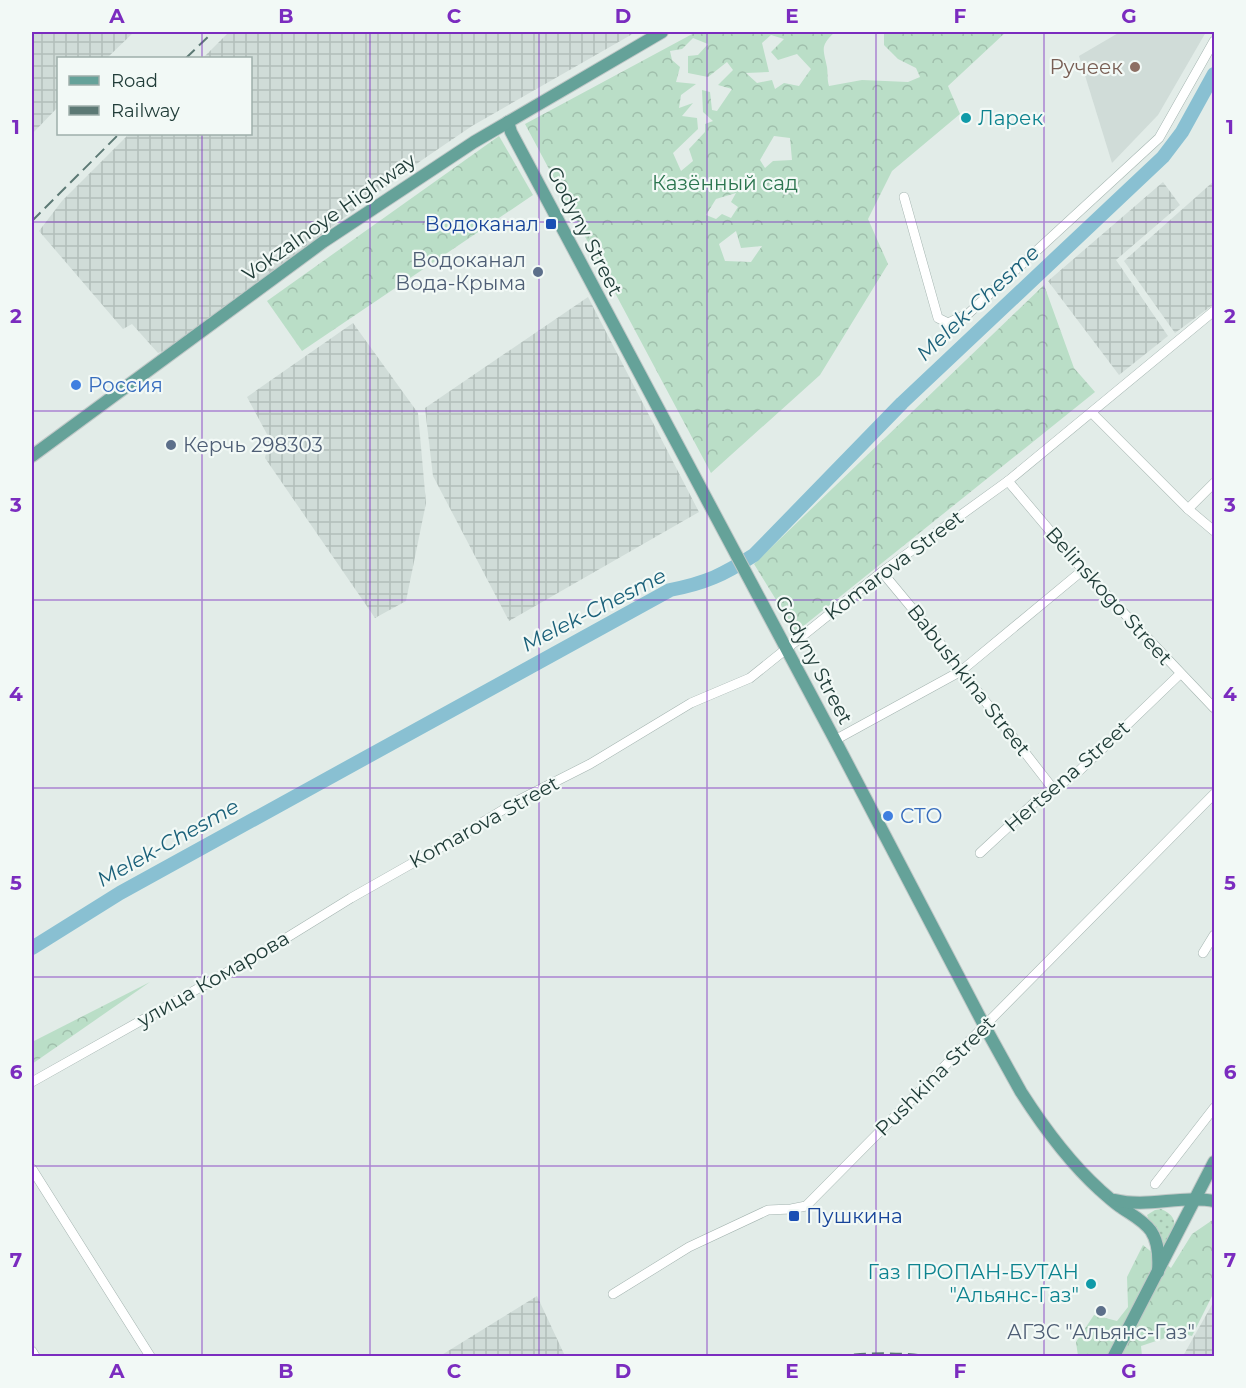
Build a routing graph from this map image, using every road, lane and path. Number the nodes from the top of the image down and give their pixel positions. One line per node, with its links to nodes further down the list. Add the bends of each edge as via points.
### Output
1 (662, 32): 3 (main road, Vokzalnoye Highway)
2 (1215, 41): 4 (street, via 1159,138 959,319 948,323 938,318)
3 (507, 122): 7 (main road, Vokzalnoye Highway, via 323,242); 14 (main road, Godyny Street)
4 (904, 197)
5 (1215, 310): 6 (street, Komarova Street)
6 (1092, 412): 8 (street, Komarova Street); 10 (street)
7 (32, 456)
8 (1008, 481): 12 (street, Belinskogo Street); 13 (street, Komarova Street)
9 (1215, 483): 10 (street)
10 (1188, 509): 11 (street)
11 (1215, 531)
12 (1083, 570): 15 (street); 16 (street, Belinskogo Street)
13 (882, 572): 14 (street, Komarova Street); 15 (street, Babushkina Street)
14 (786, 648): 18 (main road, Godyny Street); 25 (street, Komarova Street, via 750,678 691,703)
15 (961, 671): 18 (street); 19 (street, Babushkina Street)
16 (1180, 674): 17 (street, Belinskogo Street); 19 (street, Hertsena Street, via 1078,772)
17 (1215, 708)
18 (835, 740): 24 (main road, Godyny Street)
19 (1054, 790): 21 (street, Hertsena Street, via 1035,802)
20 (1215, 794): 24 (street, Pushkina Street)
21 (980, 853)
22 (1215, 935): 23 (street)
23 (1203, 953)
24 (985, 1027): 31 (main road, Godyny Street, via 1045,1128); 35 (street, Pushkina Street, via 806,1206 768,1210 689,1247)
25 (32, 1082)
26 (1215, 1108): 30 (street)
27 (1215, 1161): 32 (main road)
28 (32, 1169): 38 (street)
29 (1215, 1170): 32 (main road)
30 (1155, 1184)
31 (1111, 1198): 32 (main road, via 1137,1203); 34 (main road, Godyny Street, via 1150,1231 1158,1249)
32 (1198, 1199): 33 (main road); 34 (main road)
33 (1215, 1201)
34 (1160, 1273): 39 (main road); 40 (main road)
35 (613, 1294)
36 (32, 1351): 37 (street)
37 (34, 1356)
38 (150, 1356)
39 (1114, 1356)
40 (1119, 1356)

